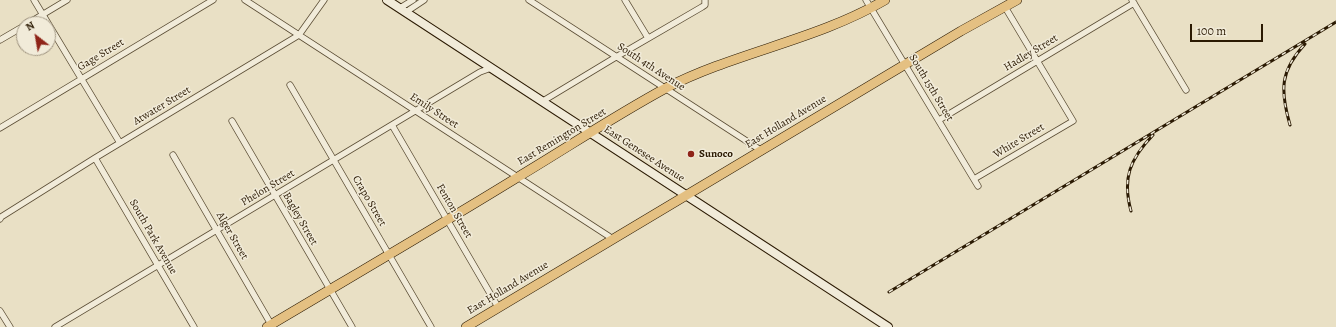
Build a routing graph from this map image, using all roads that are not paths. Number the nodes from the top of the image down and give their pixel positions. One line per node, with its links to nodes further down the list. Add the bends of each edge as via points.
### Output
1 (34, 0): 18 (street)
2 (67, 0): 18 (street)
3 (213, 0): 27 (street, Gage Street)
4 (245, 0): 20 (street, Emily Street)
5 (324, 0): 20 (street, Atwater Street)
6 (387, 0): 17 (main road, East Genesee Avenue)
7 (413, 0): 17 (street)
8 (424, 0): 17 (street)
9 (529, 0): 23 (street, South 4th Avenue)
10 (625, 0): 21 (street)
11 (885, 0): 15 (highway, East Remington Street)
12 (1017, 0): 16 (highway, East Holland Avenue)
13 (705, 1): 21 (street, via 702,7)
14 (1133, 1): 24 (street, Hadley Street); 30 (street)
15 (868, 4): 25 (street, South 15th Street); 29 (highway, East Remington Street, via 854,16 828,27 708,68)
16 (1006, 7): 24 (street); 25 (highway, East Holland Avenue)
17 (403, 10): 26 (main road, East Genesee Avenue)
18 (43, 15): 27 (street)
19 (16, 31): 22 (street)
20 (299, 36): 32 (street, Emily Street); 38 (street, Atwater Street)
21 (648, 38): 23 (street)
22 (0, 40)
23 (616, 57): 29 (street, South 4th Avenue); 31 (street)
24 (1037, 61): 33 (street, Hadley Street); 44 (street, White Street, via 1073,121)
25 (906, 64): 33 (street, South 15th Street); 39 (highway, East Holland Avenue)
26 (491, 68): 31 (main road, East Genesee Avenue); 32 (street, Phelon Street, via 480,72)
27 (82, 79): 36 (street, Gage Street); 38 (street)
28 (290, 85): 42 (street, Crapo Street)
29 (666, 89): 37 (highway, East Remington Street); 39 (street, South 4th Avenue)
30 (1186, 90)
31 (543, 101): 37 (main road, East Genesee Avenue)
32 (416, 111): 35 (street, Phelon Street); 43 (street, Emily Street)
33 (939, 120): 44 (street, South 15th Street)
34 (232, 121): 47 (street, Bagley Street)
35 (392, 125): 42 (street, Phelon Street); 49 (street, Fenton Street)
36 (0, 128)
37 (591, 132): 43 (highway, East Remington Street); 46 (main road, East Genesee Avenue)
38 (120, 143): 41 (street, Atwater Street)
39 (762, 151): 46 (highway, East Holland Avenue)
40 (173, 155): 50 (street, Alger Street)
41 (96, 158): 48 (street, Atwater Street); 53 (street, South Park Avenue)
42 (334, 160): 47 (street, Phelon Street); 52 (street, Crapo Street)
43 (518, 178): 49 (highway, East Remington Street); 51 (street, Emily Street)
44 (974, 179): 45 (street, South 15th Street)
45 (978, 186)
46 (687, 195): 51 (highway, East Holland Avenue); 64 (main road, East Genesee Avenue)
47 (275, 196): 50 (street, Phelon Street); 54 (street, Bagley Street)
48 (0, 218)
49 (448, 219): 52 (highway, East Remington Street); 55 (street, Fenton Street)
50 (217, 230): 53 (street, Phelon Street); 57 (street, Alger Street)
51 (613, 239): 55 (highway, East Holland Avenue)
52 (389, 254): 54 (highway, East Remington Street); 62 (street, Crapo Street)
53 (158, 265): 59 (street, Phelon Street); 60 (street, South Park Avenue)
54 (330, 289): 57 (highway, East Remington Street); 61 (street, Bagley Street)
55 (498, 307): 63 (highway, East Holland Avenue)
56 (0, 311): 58 (street)
57 (270, 326)
58 (10, 327)
59 (55, 327)
60 (194, 327)
61 (352, 327)
62 (431, 327)
63 (466, 327)
64 (888, 327)

